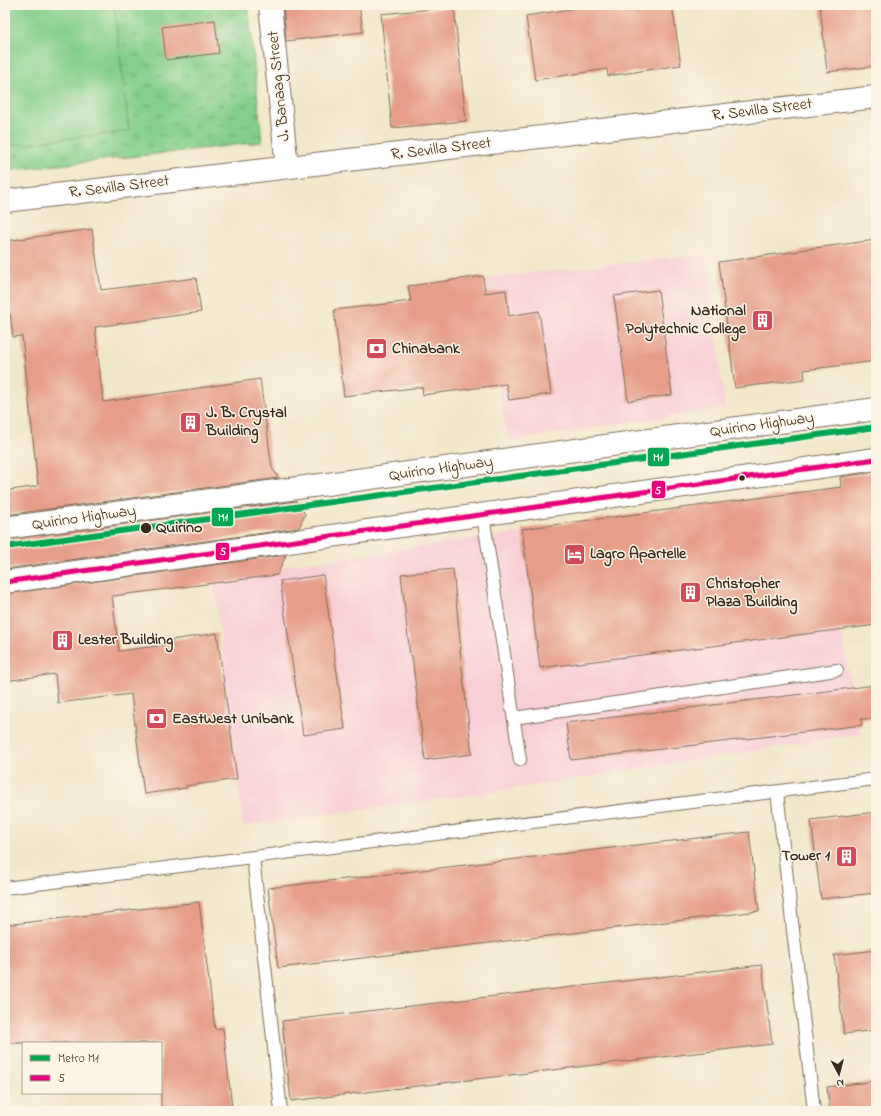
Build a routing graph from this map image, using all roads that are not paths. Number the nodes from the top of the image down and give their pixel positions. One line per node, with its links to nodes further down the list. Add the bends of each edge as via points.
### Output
1 (270, 5): 3 (main road, J. Banaag Street)
2 (876, 97): 3 (main road, R. Sevilla Street)
3 (287, 167): 4 (main road, R. Sevilla Street)
4 (5, 201)
5 (876, 409): 8 (main road, Quirino Highway)
6 (876, 460): 7 (main road)
7 (483, 515): 9 (main road); 11 (lane)
8 (5, 528)
9 (5, 582)
10 (837, 670): 11 (lane)
11 (514, 718): 12 (lane)
12 (520, 760)
13 (876, 780): 14 (lane)
14 (777, 792): 15 (lane); 18 (lane)
15 (253, 857): 16 (lane); 17 (lane)
16 (5, 888)
17 (281, 1111)
18 (814, 1111)

